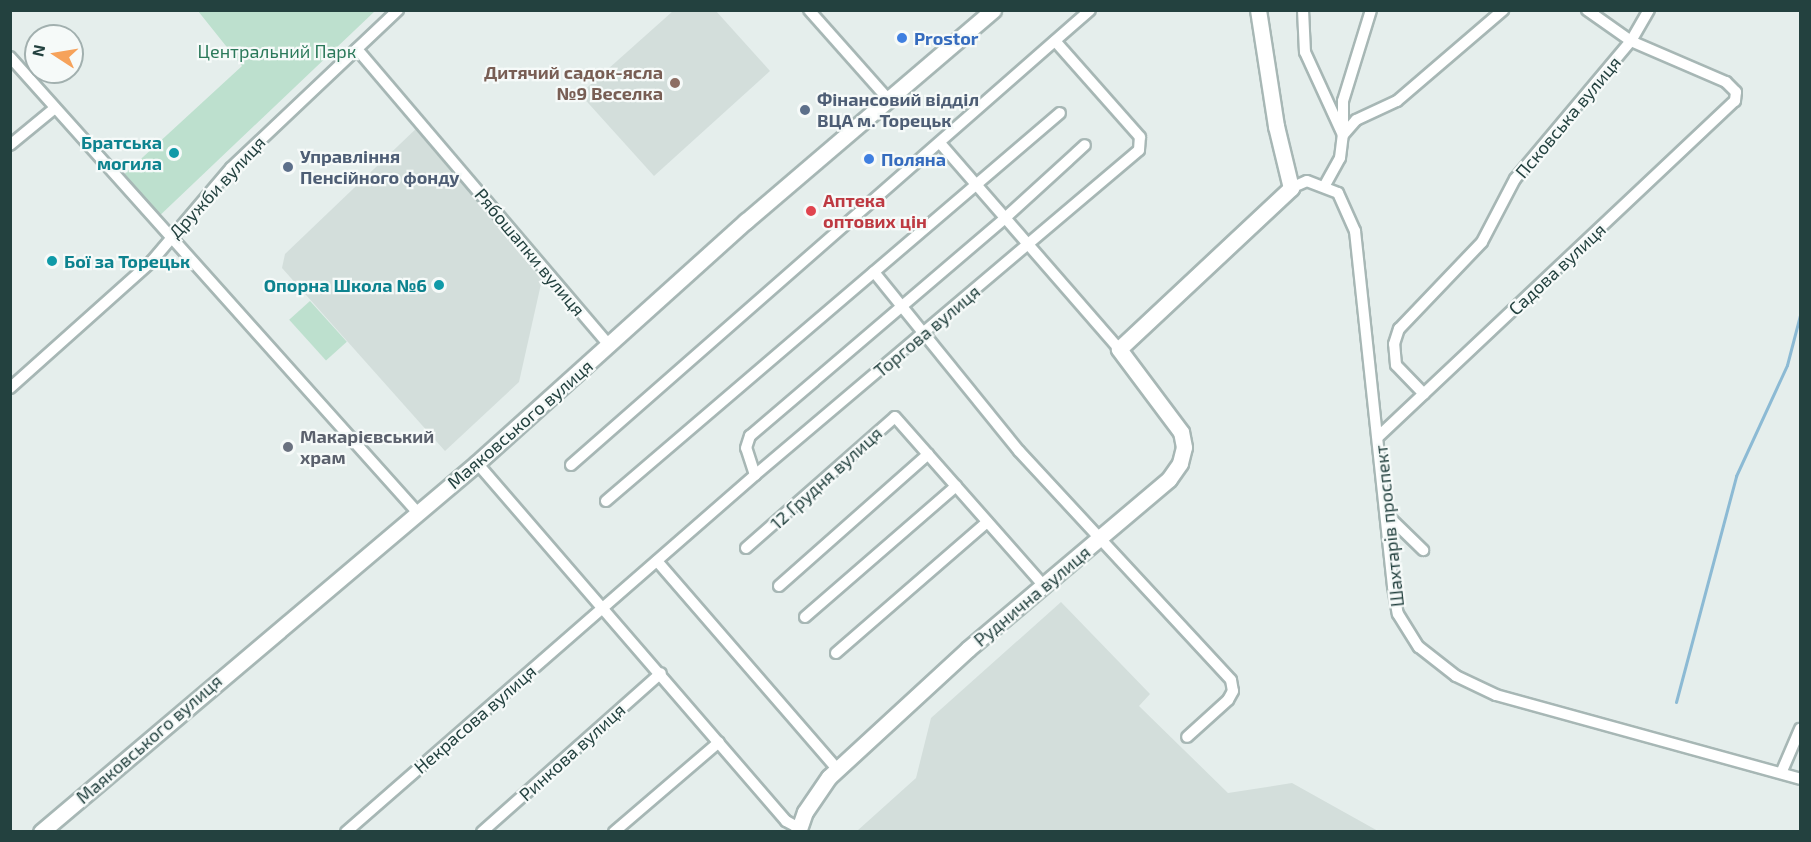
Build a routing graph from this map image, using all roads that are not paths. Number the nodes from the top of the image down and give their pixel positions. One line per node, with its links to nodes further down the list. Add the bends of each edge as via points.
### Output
1 (398, 10): 13 (street, Дружби вулиця)
2 (808, 10): 15 (street)
3 (993, 10): 15 (main road, Маяковського вулиця)
4 (1090, 10): 11 (street)
5 (1258, 10): 24 (main road, via 1276,126)
6 (1303, 10): 18 (street, via 1305,52)
7 (1371, 10): 18 (street, via 1343,101)
8 (1503, 10): 18 (street, via 1431,76 1397,101 1356,120)
9 (1587, 10): 12 (street)
10 (1649, 10): 12 (street, Псковська вулиця)
11 (1055, 41): 19 (street); 27 (street, Торгова вулиця, via 1140,137 1139,150)
12 (1631, 41): 34 (street, Псковська вулиця, via 1521,171 1482,242 1399,329 1394,344 1396,365); 34 (street, Садова вулиця, via 1726,82 1736,92 1735,101)
13 (357, 49): 26 (street, Дружби вулиця, via 231,168); 31 (street, Рябошапки вулиця)
14 (10, 57): 16 (street)
15 (888, 99): 31 (main road, Маяковського вулиця)
16 (55, 108): 20 (street); 26 (street)
17 (1060, 113): 22 (street)
18 (1343, 135): 23 (street, via 1340,158)
19 (940, 143): 22 (street, Руднична вулиця); 38 (street)
20 (10, 145)
21 (1085, 145): 25 (street)
22 (977, 185): 25 (street, Руднична вулиця); 28 (street)
23 (1324, 185): 24 (street, via 1307,181); 35 (street, Шахтарів проспект, via 1338,193 1355,231)
24 (1291, 188): 32 (main road)
25 (1005, 218): 27 (street, Руднична вулиця); 29 (street)
26 (169, 238): 33 (street, Дружби вулиця, via 152,261); 42 (street)
27 (1028, 246): 30 (street, Торгова вулиця); 32 (street, Руднична вулиця)
28 (874, 273): 29 (street); 41 (street)
29 (901, 305): 30 (street); 39 (street, via 750,436 746,448)
30 (923, 335): 39 (street, Торгова вулиця); 45 (street)
31 (609, 345): 37 (main road, Маяковського вулиця)
32 (1119, 349): 45 (main road, Руднична вулиця, via 1171,413 1184,447 1169,478)
33 (10, 388)
34 (1424, 394): 35 (street, Садова вулиця)
35 (1379, 436): 43 (street, Шахтарів проспект)
36 (928, 454): 40 (street, 12 Грудня вулиця); 46 (street, 12 Грудня вулиця, via 895,417); 49 (street)
37 (477, 463): 42 (main road, Маяковського вулиця); 51 (street)
38 (570, 465)
39 (755, 475): 48 (street, Торгова вулиця)
40 (956, 486): 44 (street, 12 Грудня вулиця); 52 (street)
41 (606, 501)
42 (418, 513): 63 (main road, Маяковського вулиця)
43 (1386, 513): 47 (street); 58 (street, Шахтарів проспект, via 1398,614 1419,647 1456,676 1496,695)
44 (987, 522): 50 (street, 12 Грудня вулиця); 53 (street)
45 (1099, 540): 50 (main road, Руднична вулиця); 56 (street, via 1231,680 1233,691 1228,700)
46 (746, 548)
47 (1423, 550)
48 (657, 561): 51 (street, Некрасова вулиця); 59 (street)
49 (779, 586)
50 (1044, 586): 59 (main road, Руднична вулиця, via 968,649)
51 (605, 607): 54 (street); 64 (street, Некрасова вулиця)
52 (805, 616)
53 (837, 653)
54 (661, 673): 57 (street); 65 (street, Ринкова вулиця)
55 (1800, 729): 58 (street)
56 (1187, 737)
57 (719, 742): 62 (street, via 786,821); 66 (street)
58 (1782, 771): 60 (street, Шахтарів проспект); 61 (street, Шахтарів проспект)
59 (833, 773): 62 (main road)
60 (1800, 773)
61 (1800, 779)
62 (802, 830)
63 (41, 831)
64 (346, 831)
65 (482, 831)
66 (614, 831)

